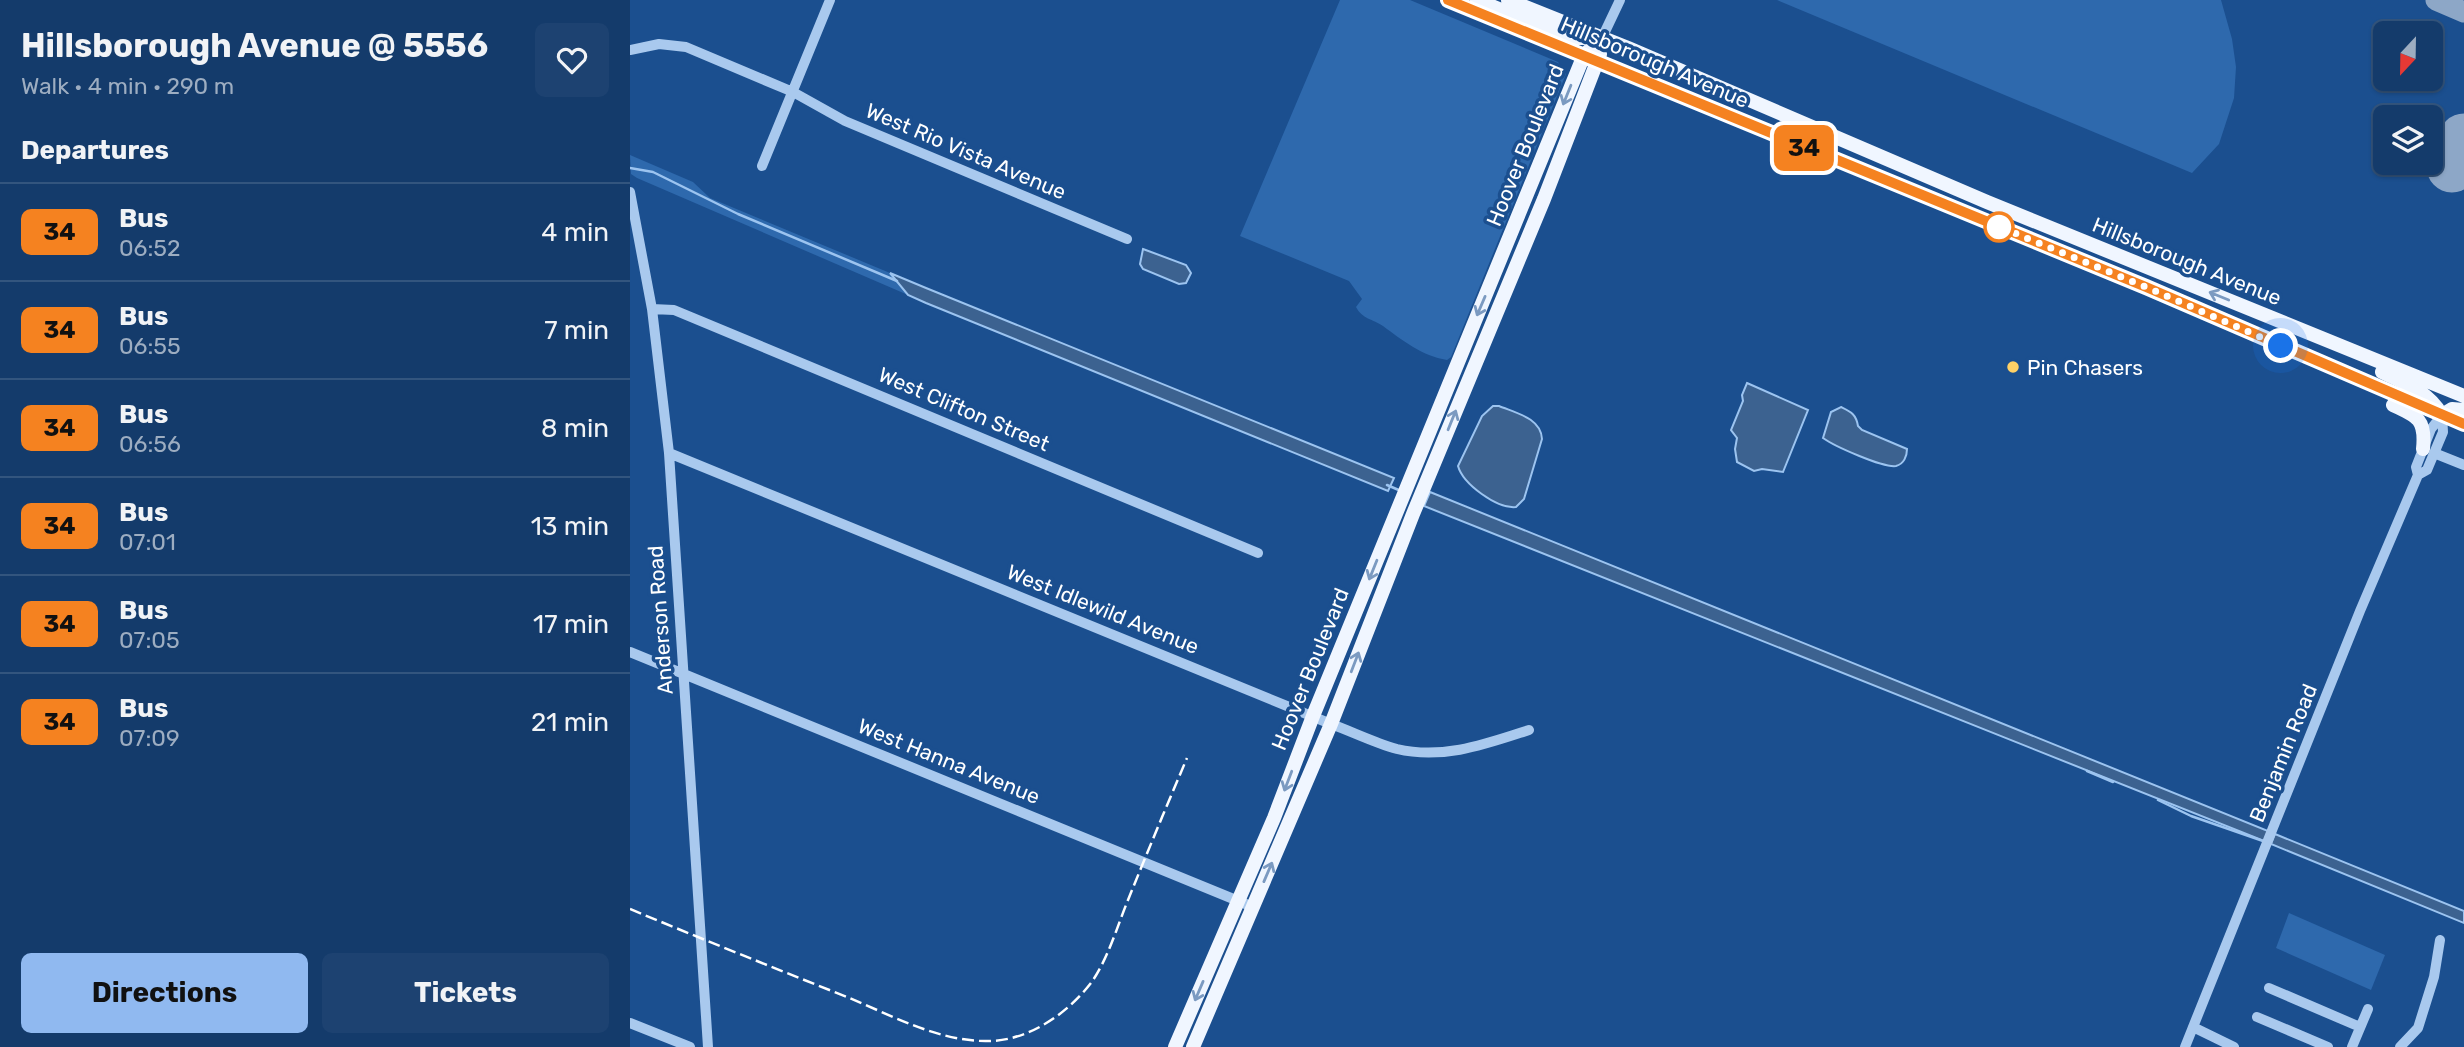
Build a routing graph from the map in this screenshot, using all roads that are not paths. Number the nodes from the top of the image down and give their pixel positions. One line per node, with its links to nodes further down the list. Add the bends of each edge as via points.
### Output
1 (830, 0): 10 (street)
2 (1448, 0): 8 (main road, Hillsborough Avenue)
3 (1478, 0): 6 (main road, via 1569,38)
4 (1508, 0): 6 (main road, Hillsborough Avenue)
5 (1620, 0): 6 (street)
6 (1602, 38): 8 (main road, Hoover Boulevard); 9 (main road, Hoover Boulevard); 14 (main road, Hillsborough Avenue)
7 (630, 50): 10 (street, West Rio Vista Avenue, via 659,44 686,47)
8 (1584, 54): 9 (main road, Hillsborough Avenue); 31 (main road, Hoover Boulevard, one-way to 31)
9 (1599, 61): 12 (main road, Hillsborough Avenue); 32 (main road, Hoover Boulevard, one-way to 9)
10 (793, 92): 11 (street); 15 (street, West Rio Vista Avenue, via 845,121)
11 (762, 166)
12 (1868, 173): 14 (main road, via 1884,170 1958,198); 16 (main road, Hillsborough Avenue)
13 (630, 192): 18 (street, Anderson Road)
14 (1987, 202): 17 (main road, Hillsborough Avenue)
15 (1127, 239)
16 (2087, 264): 17 (main road, via 2103,262 2181,293); 20 (main road, Hillsborough Avenue)
17 (2195, 286): 19 (main road, Hillsborough Avenue, one-way to 17)
18 (652, 309): 26 (street, Anderson Road); 28 (street, West Clifton Street, via 674,310)
19 (2252, 310): 21 (main road, Hillsborough Avenue); 23 (main road, via 2423,393)
20 (2304, 356): 23 (main road, Hillsborough Avenue); 25 (main road, via 2333,379 2414,414)
21 (2464, 397)
22 (2464, 410): 23 (main road, via 2452,409)
23 (2442, 415): 24 (main road, Hillsborough Avenue); 25 (street, Benjamin Road, via 2431,429)
24 (2464, 425)
25 (2428, 451): 27 (street); 41 (street, Benjamin Road, via 2416,467 2418,475)
26 (669, 453): 30 (street, Anderson Road); 31 (street, West Idlewild Avenue)
27 (2464, 465)
28 (1258, 553)
29 (630, 652): 30 (street, West Hanna Avenue)
30 (683, 674): 34 (street, West Hanna Avenue); 44 (street, Anderson Road)
31 (1313, 716): 32 (street, West Idlewild Avenue); 34 (main road, Hoover Boulevard, one-way to 34)
32 (1331, 724): 33 (street, West Idlewild Avenue, via 1398,749 1428,752 1472,749); 35 (main road, Hoover Boulevard, one-way to 32)
33 (1529, 730)
34 (1238, 901): 35 (street, West Hanna Avenue); 45 (main road, Hoover Boulevard, one-way to 45)
35 (1253, 907): 46 (main road, Hoover Boulevard)
36 (2440, 940): 51 (street, via 2418,1028)
37 (2269, 989): 42 (street)
38 (2368, 1009): 42 (street)
39 (2257, 1017): 49 (street)
40 (630, 1023): 43 (street)
41 (2193, 1027): 47 (street, Benjamin Road); 48 (street)
42 (2360, 1027): 50 (street)
43 (690, 1047)
44 (708, 1047)
45 (1175, 1047)
46 (1192, 1047)
47 (2185, 1047)
48 (2234, 1047)
49 (2328, 1047)
50 (2352, 1047)
51 (2400, 1047)

